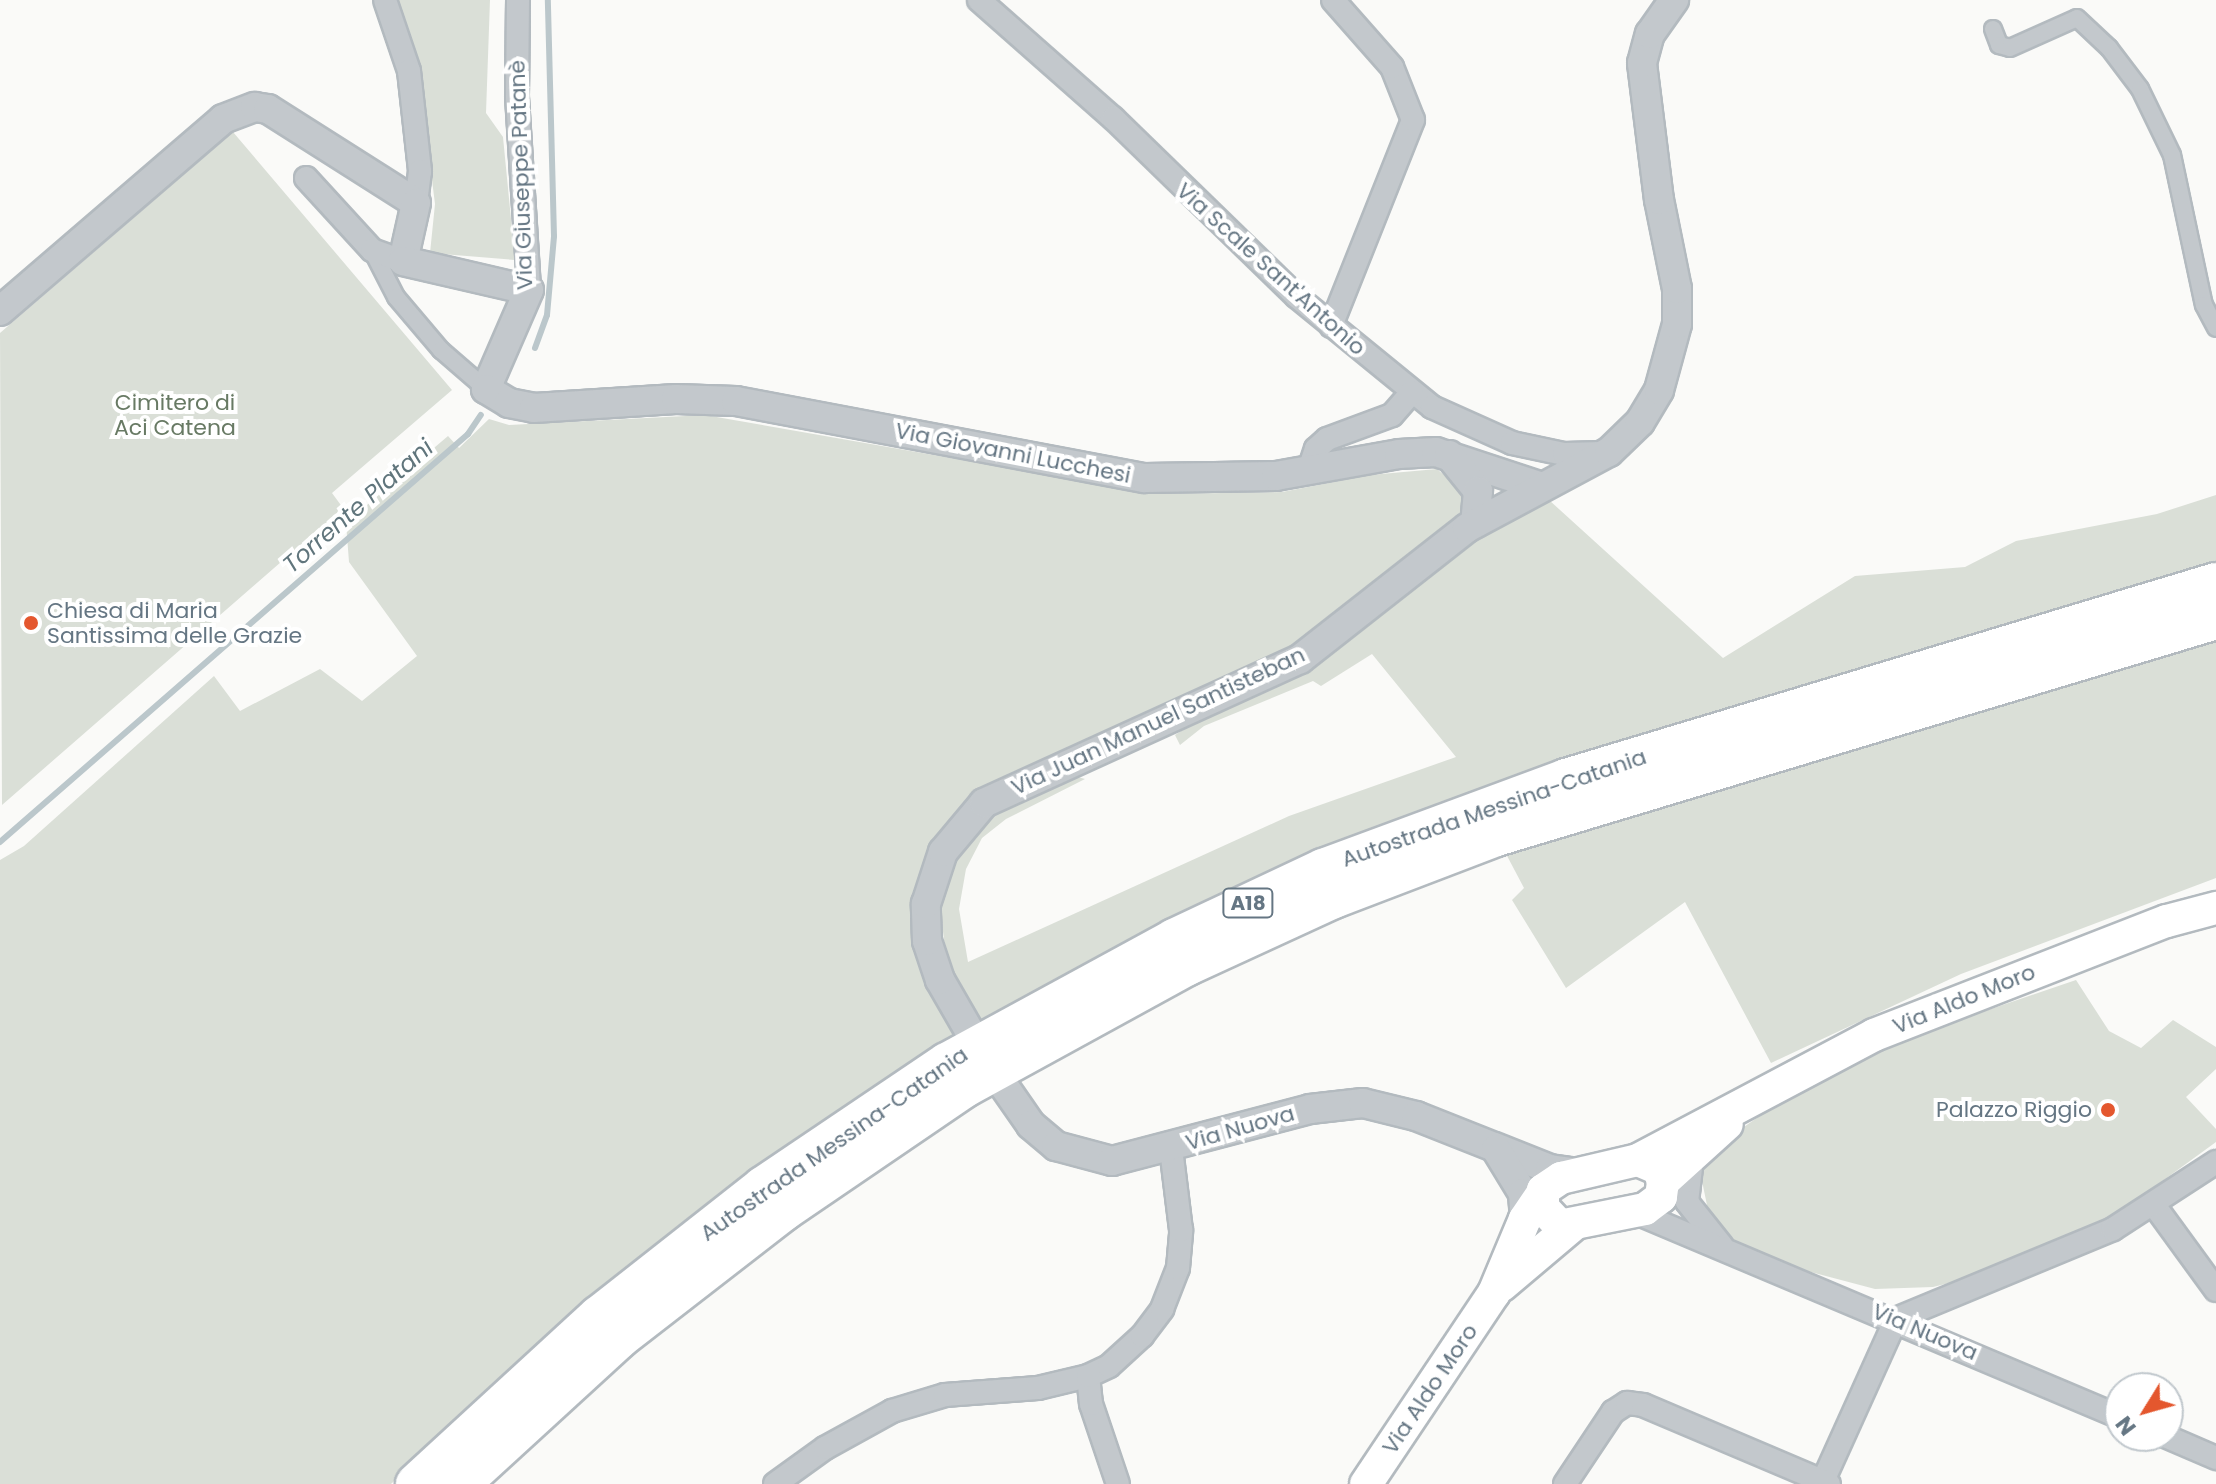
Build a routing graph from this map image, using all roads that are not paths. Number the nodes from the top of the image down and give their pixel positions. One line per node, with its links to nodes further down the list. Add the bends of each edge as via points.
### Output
1 (385, 0): 8 (street, via 409,71 420,171)
2 (518, 0): 11 (street, Via Giuseppe Patanè, via 517,97)
3 (979, 0): 13 (street, Via Scale Sant'Antonio, via 1113,118 1194,202)
4 (1333, 0): 13 (street, via 1392,67 1413,120)
5 (1674, 0): 18 (street, Via Juan Manuel Santisteban, via 1650,34 1642,63 1659,200 1677,289 1677,324 1659,390 1640,422 1609,452)
6 (1993, 29): 14 (street, via 1999,45 2010,48 2077,18 2109,48 2140,89 2172,155 2204,305)
7 (306, 178): 9 (street)
8 (416, 203): 10 (street); 12 (street, via 268,109 237,110)
9 (372, 250): 10 (street); 15 (street, via 396,297 441,350)
10 (403, 261): 11 (street)
11 (529, 290): 15 (street, Via Giuseppe Patanè)
12 (0, 311)
13 (1331, 326): 16 (street, Via Scale Sant'Antonio)
14 (2216, 328)
15 (486, 389): 19 (street, Via Giovanni Lucchesi, via 509,403 534,408 676,399 736,401 1145,478 1276,476)
16 (1412, 392): 18 (street, Via Scale Sant'Antonio, via 1471,428); 19 (street, via 1392,415 1327,439 1316,449)
17 (1449, 455): 19 (street, Via Giovanni Lucchesi, via 1399,454); 20 (street, Via Giovanni Lucchesi); 21 (street, via 1478,491)
18 (1573, 461): 20 (street, Via Juan Manuel Santisteban)
19 (1309, 470)
20 (1539, 486): 21 (street, Via Juan Manuel Santisteban)
21 (1475, 523): 27 (street, Via Juan Manuel Santisteban, via 1300,659 1019,783 968,817 943,852 926,904 927,941 940,980)
22 (2216, 583): 49 (highway, Autostrada Messina-Catania / A18, via 1539,788 1323,869 1174,939 947,1063 763,1187 599,1316)
23 (2216, 619): 50 (highway, Autostrada Messina-Catania / A18, via 1496,836 1334,898 1188,965 963,1088 783,1211 618,1339)
24 (2216, 893): 26 (main road)
25 (2216, 908): 26 (main road)
26 (2167, 921): 29 (main road, Via Aldo Moro, via 1917,1017)
27 (970, 1032)
28 (1006, 1089): 30 (street, Via Nuova, via 1031,1125 1056,1146 1112,1161)
29 (1767, 1092): 32 (main road); 35 (main road, via 1692,1159)
30 (1171, 1148): 31 (street, Via Nuova, via 1310,1109 1363,1103 1416,1116); 44 (street, via 1181,1230 1178,1268 1162,1309 1142,1336 1109,1366)
31 (1496, 1149): 34 (street, Via Nuova); 36 (street)
32 (1638, 1160): 34 (main road); 35 (main road, via 1659,1169)
33 (2216, 1162): 37 (street)
34 (1579, 1173): 36 (main road, via 1552,1182)
35 (1675, 1192): 38 (main road); 40 (street)
36 (1529, 1203): 39 (main road, via 1549,1219); 42 (main road)
37 (2154, 1205): 41 (street); 43 (street, via 2026,1269)
38 (1632, 1211): 39 (main road); 40 (street, Via Nuova)
39 (1573, 1225): 42 (main road)
40 (1729, 1252): 43 (street, Via Nuova)
41 (2216, 1290)
42 (1494, 1293): 53 (main road, Via Aldo Moro)
43 (1896, 1319): 45 (street, Via Nuova); 48 (street)
44 (1088, 1376): 51 (street, via 1038,1388 945,1395 892,1411 825,1448); 52 (street, via 1091,1404)
45 (2104, 1410)
46 (2184, 1444): 47 (street)
47 (2216, 1458)
48 (1826, 1483): 54 (street, via 1643,1405 1627,1403 1613,1412)
49 (416, 1484)
50 (460, 1484)
51 (775, 1484)
52 (1118, 1484)
53 (1366, 1484)
54 (1565, 1484)

